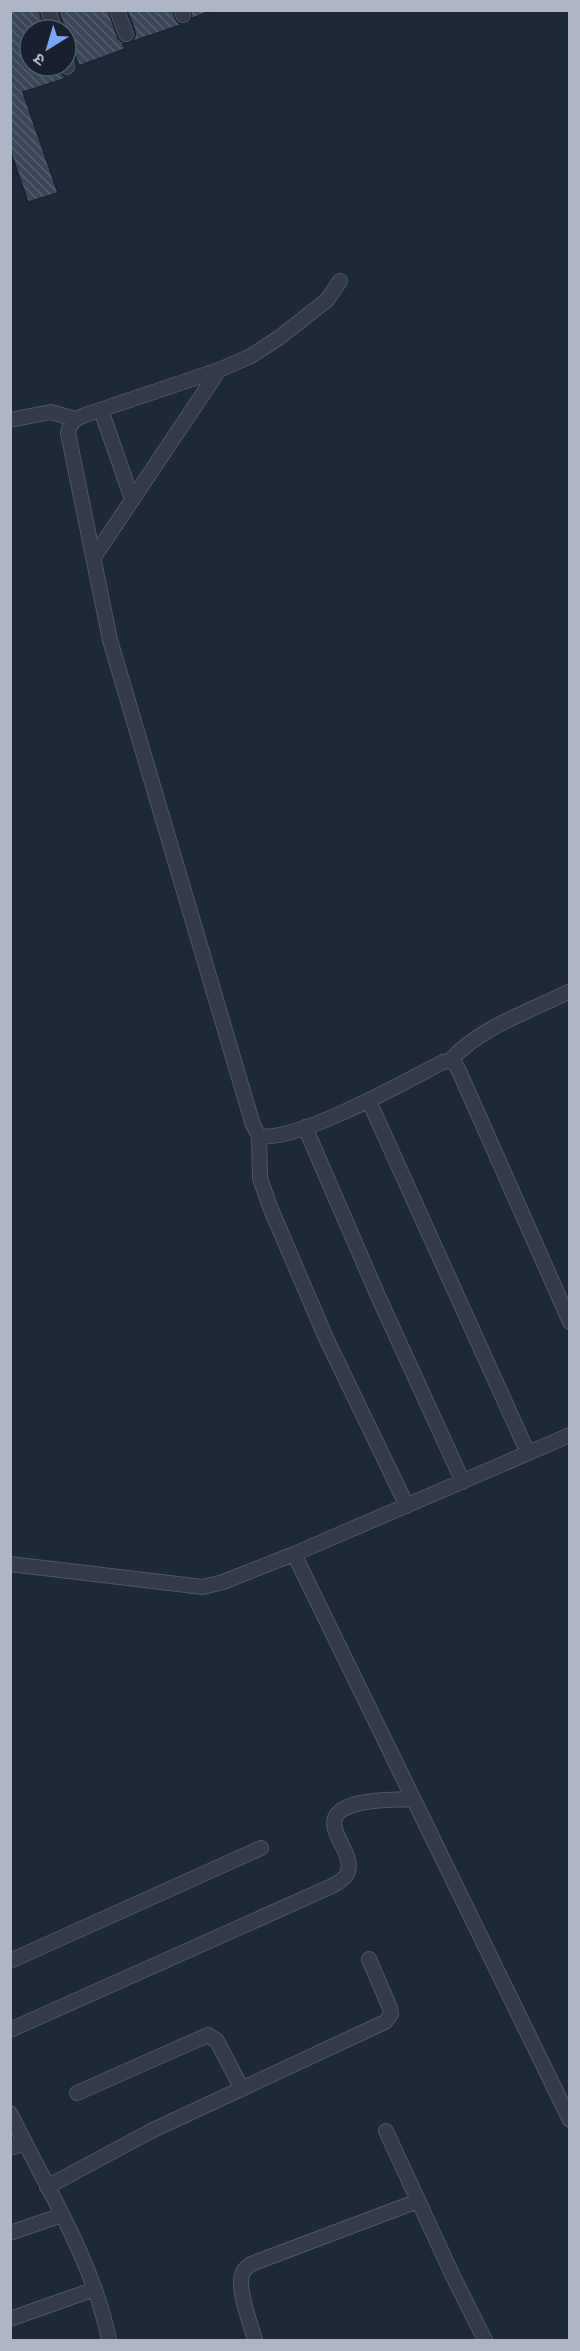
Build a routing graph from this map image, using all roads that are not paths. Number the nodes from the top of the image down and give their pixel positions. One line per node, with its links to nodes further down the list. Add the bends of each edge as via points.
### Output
1 (117, 10): 2 (street)
2 (126, 34)
3 (340, 281): 4 (street, via 327,300 280,337)
4 (219, 370): 5 (street); 8 (street)
5 (101, 410): 6 (street); 8 (street)
6 (75, 419): 7 (street, via 51,412); 9 (street, via 68,433)
7 (10, 420)
8 (132, 499): 9 (street)
9 (93, 557): 14 (street, via 125,693 201,955)
10 (570, 991): 11 (street, via 475,1037)
11 (450, 1061): 12 (street); 15 (street, via 459,1071)
12 (369, 1101): 13 (street); 17 (street)
13 (305, 1127): 14 (street, via 276,1136); 18 (street)
14 (259, 1136): 19 (street, via 260,1178 270,1207 326,1338)
15 (570, 1322)
16 (570, 1435): 17 (street)
17 (528, 1454): 18 (street)
18 (463, 1482): 19 (street)
19 (407, 1506): 20 (street)
20 (294, 1554): 21 (street, via 203,1587); 22 (street)
21 (10, 1564)
22 (413, 1799): 26 (street, via 365,1802 336,1815 335,1828 349,1867 346,1875 332,1886); 30 (street)
23 (261, 1848): 25 (street)
24 (369, 1959): 27 (street, via 390,2008 389,2018)
25 (10, 1961)
26 (10, 2030)
27 (242, 2089): 28 (street, via 218,2041 208,2035); 34 (street, via 151,2131)
28 (77, 2093)
29 (10, 2113): 32 (street)
30 (570, 2120)
31 (386, 2131): 35 (street)
32 (25, 2143): 33 (street); 34 (street)
33 (10, 2148)
34 (47, 2187): 36 (street)
35 (418, 2201): 41 (street, via 251,2264 241,2277); 42 (street)
36 (62, 2216): 37 (street); 38 (street)
37 (10, 2233)
38 (95, 2289): 39 (street); 40 (street)
39 (10, 2319)
40 (109, 2340)
41 (255, 2340)
42 (485, 2340)

